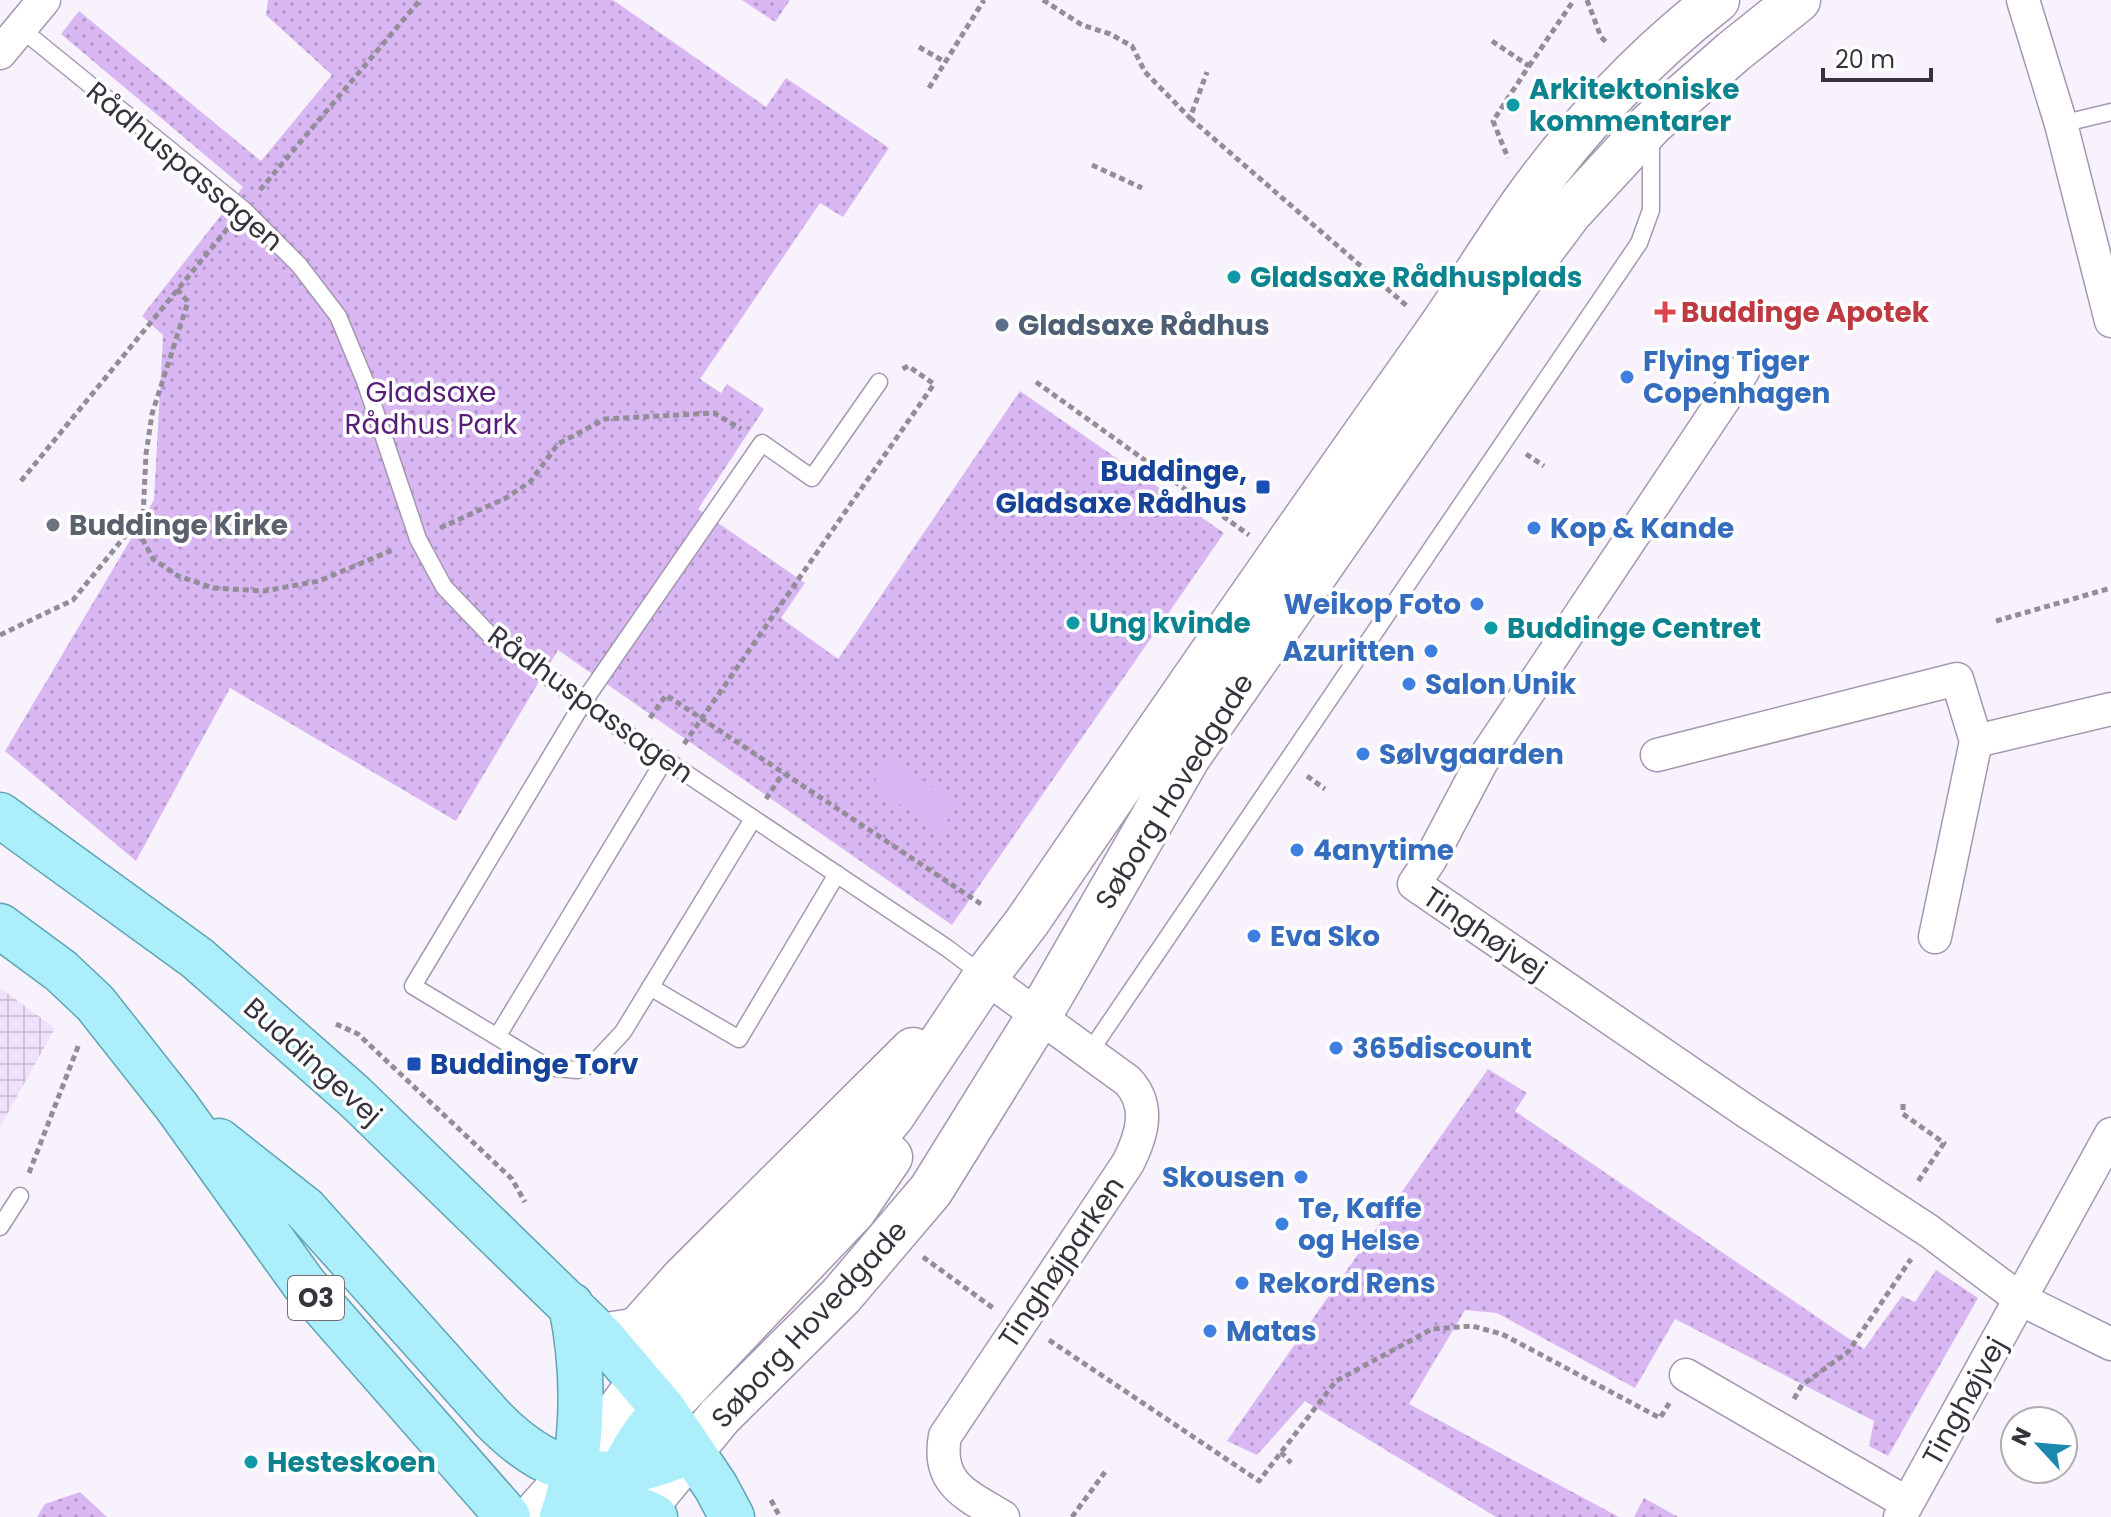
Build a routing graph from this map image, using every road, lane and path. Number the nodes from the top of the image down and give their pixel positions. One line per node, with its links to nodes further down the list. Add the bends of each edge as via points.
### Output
1 (44, 0): 11 (street)
2 (420, 0): 27 (path)
3 (984, 0): 16 (path)
4 (1043, 0): 21 (path, via 1082,25 1132,46 1145,72)
5 (1574, 0): 17 (path)
6 (1587, 0): 13 (path)
7 (1717, 0): 35 (street, Søborg Hovedgade, via 1576,136)
8 (1769, 0): 22 (street)
9 (1798, 0): 22 (street, Søborg Hovedgade)
10 (2023, 0): 23 (street)
11 (20, 28): 15 (street); 27 (lane, Rådhuspassagen)
12 (1492, 41): 17 (path)
13 (1608, 44)
14 (919, 47): 16 (path)
15 (0, 53)
16 (945, 62): 19 (path)
17 (1529, 66): 24 (path, via 1493,121)
18 (1207, 72): 21 (path)
19 (929, 88)
20 (2111, 112): 23 (lane)
21 (1190, 118): 28 (path)
22 (1651, 124): 55 (street, Søborg Hovedgade, via 1570,212 1519,280 1197,743); 57 (lane, via 1651,210 1639,243)
23 (2061, 124): 29 (street)
24 (1510, 162)
25 (1092, 165): 26 (path)
26 (1142, 188)
27 (244, 210): 33 (path); 39 (lane, Rådhuspassagen, via 299,265 338,316 418,539 444,587 490,635)
28 (1408, 306)
29 (2111, 321)
30 (1743, 371): 62 (street, Tinghøjvej, via 1481,763 1414,884)
31 (879, 382): 39 (lane, via 812,478 762,443); 41 (path, via 908,366 934,384)
32 (1036, 382): 35 (path)
33 (21, 481)
34 (143, 514): 38 (path, via 73,600)
35 (1279, 557): 52 (street, Søborg Hovedgade)
36 (2111, 588): 37 (path)
37 (1996, 621)
38 (0, 635)
39 (584, 701): 42 (lane, Rådhuspassagen); 56 (lane, via 413,986)
40 (2111, 709): 43 (street)
41 (701, 718): 42 (path, via 666,695); 45 (path); 49 (path)
42 (636, 740): 45 (lane, Rådhuspassagen)
43 (1976, 741): 44 (street, via 1957,679); 51 (street)
44 (1657, 755)
45 (669, 761): 47 (lane, Rådhuspassagen); 56 (lane)
46 (0, 815): 67 (main road, Buddingevej, via 197,958 354,1096)
47 (753, 819): 48 (lane, Rådhuspassagen); 53 (lane)
48 (837, 874): 52 (lane, Rådhuspassagen); 53 (lane, via 739,1039)
49 (981, 904)
50 (0, 926): 54 (main road, O3)
51 (1935, 937)
52 (985, 977): 55 (street, Tinghøjparken); 69 (street, via 641,1326); 72 (street, Søborg Hovedgade, via 892,1116)
53 (650, 987): 56 (lane, via 618,1039 594,1063 577,1070 547,1067)
54 (95, 1003): 59 (main road, O3); 61 (path)
55 (1039, 1016): 57 (street, Tinghøjparken); 74 (street, Søborg Hovedgade, via 911,1216)
56 (497, 1037)
57 (1089, 1053): 68 (street, Tinghøjparken, via 1136,1089 1143,1119 1139,1140)
58 (1903, 1104): 62 (path, via 1903,1114 1944,1143)
59 (177, 1107): 77 (main road, via 305,1209 509,1435 547,1462); 83 (main road, O3, via 304,1284)
60 (2111, 1134): 66 (street, Tinghøjvej)
61 (20, 1196): 63 (lane)
62 (1898, 1210): 64 (street, Tinghøjvej)
63 (0, 1227)
64 (1929, 1231): 66 (street, Tinghøjvej); 73 (path, via 1848,1352 1802,1385)
65 (919, 1254): 68 (path, via 1000,1313)
66 (2020, 1299): 70 (street); 80 (street, Tinghøjvej)
67 (571, 1305): 69 (main road, Buddingevej); 77 (main road, via 581,1367)
68 (1022, 1321): 75 (path, via 1259,1481); 81 (street, Tinghøjparken, via 945,1436 946,1471)
69 (601, 1336): 72 (main road, Buddingevej)
70 (2111, 1344)
71 (1686, 1375): 73 (street, Tinghøjvej); 75 (path, via 1660,1418 1502,1334 1472,1326 1432,1329 1336,1381)
72 (652, 1396): 74 (main road, Buddingevej); 77 (street, Søborg Hovedgade); 79 (main road)
73 (1776, 1427): 80 (street, Tinghøjvej)
74 (691, 1451): 79 (main road, via 654,1466); 84 (main road, Buddingevej)
75 (1281, 1452): 76 (path)
76 (1291, 1463)
77 (574, 1471): 79 (main road); 82 (main road)
78 (1105, 1472): 85 (path)
79 (629, 1507): 82 (main road, via 587,1507)
80 (1904, 1510)
81 (983, 1512)
82 (554, 1516)
83 (508, 1517)
84 (732, 1517)
85 (1072, 1517)

